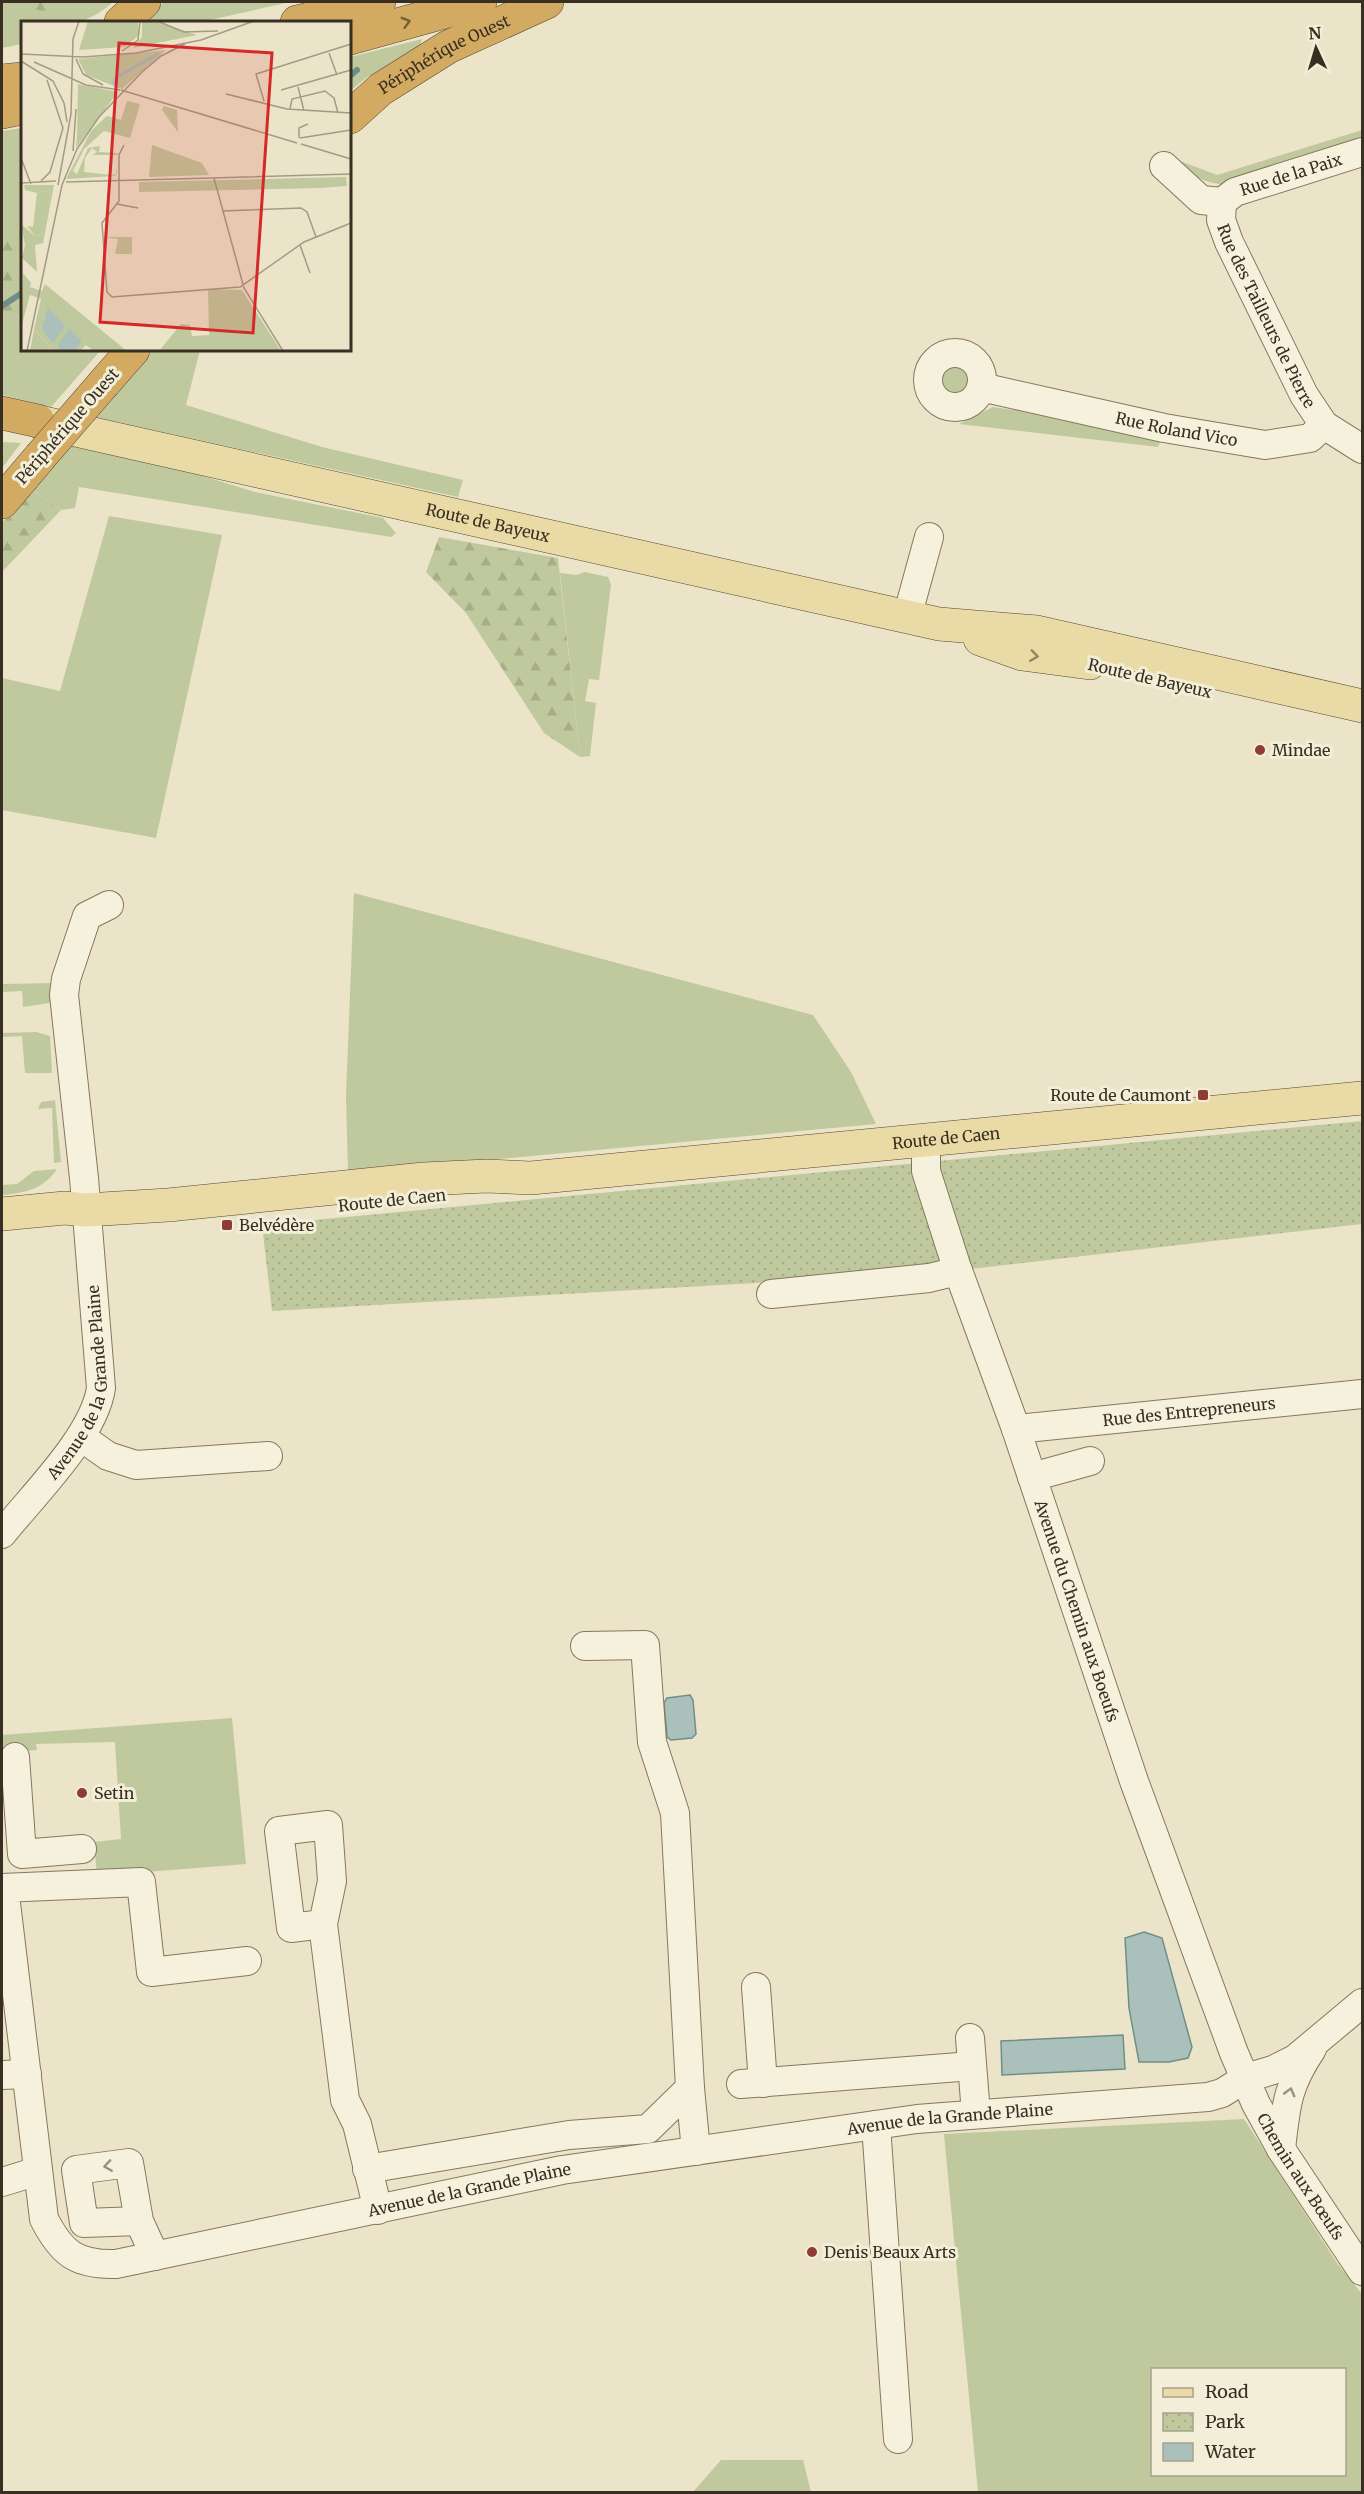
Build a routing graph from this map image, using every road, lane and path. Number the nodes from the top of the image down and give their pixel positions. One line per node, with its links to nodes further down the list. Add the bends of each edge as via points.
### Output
1 (144, 2): 5 (highway)
2 (379, 2): 6 (highway)
3 (480, 2): 7 (highway, one-way to 3)
4 (547, 2): 12 (highway, Périphérique Ouest, via 448,47 381,89)
5 (122, 21)
6 (301, 21)
7 (351, 38)
8 (21, 79): 9 (highway)
9 (2, 81)
10 (21, 108): 11 (highway)
11 (2, 112)
12 (351, 116)
13 (1362, 152): 15 (street, Rue de la Paix, via 1235,192)
14 (1164, 166): 15 (street, via 1202,200)
15 (1222, 202): 21 (street, Rue des Tailleurs de Pierre, via 1221,220 1230,242 1304,395)
16 (132, 351): 23 (highway, Périphérique Ouest, bridge)
17 (981, 387): 21 (street, Rue Roland Vico, via 1164,428 1265,445 1310,438)
18 (2, 413): 19 (highway)
19 (38, 421): 20 (highway); 25 (main road, Route de Bayeux)
20 (2, 424)
21 (1324, 425): 22 (street)
22 (1362, 449)
23 (2, 502)
24 (929, 537): 25 (street)
25 (907, 617): 26 (main road, Route de Bayeux)
26 (939, 624): 27 (main road, Route de Bayeux, via 1037,632); 28 (main road, Route de Bayeux, one-way to 28, via 1022,654 1088,663)
27 (1362, 706)
28 (1362, 727)
29 (109, 905): 33 (street, Avenue de la Grande Plaine, via 87,916 64,995)
30 (1362, 1098): 31 (main road, Route de Caen)
31 (926, 1140): 33 (main road, Route de Caen, via 531,1178 489,1190 430,1197 120,1226); 35 (street, Avenue du Chemin aux Boeufs, via 926,1171)
32 (2, 1214): 33 (main road, Route de Caen, via 65,1208)
33 (87, 1217): 34 (main road, Route de Caen); 40 (street, Avenue de la Grande Plaine, via 101,1388)
34 (2, 1232)
35 (955, 1261): 36 (street); 37 (street, via 929,1278); 39 (street, Avenue du Chemin aux Boeufs)
36 (808, 1272)
37 (771, 1294)
38 (1362, 1394): 39 (street, Rue des Entrepreneurs)
39 (1016, 1429): 43 (street, Avenue du Chemin aux Boeufs)
40 (81, 1437): 41 (street, via 108,1456 136,1465); 44 (street, Avenue de la Grande Plaine)
41 (268, 1456)
42 (1090, 1461): 43 (street)
43 (1032, 1477): 58 (street, Avenue du Chemin aux Boeufs, via 1134,1780)
44 (2, 1534)
45 (585, 1646): 59 (street, via 645,1645 652,1742 675,1813)
46 (15, 1757): 48 (street)
47 (82, 1850): 48 (street)
48 (12, 1855)
49 (2, 1888): 51 (street, via 141,1882 151,1972); 57 (street, Avenue de la Grande Plaine, via 6,1903)
50 (323, 1924): 64 (street, via 345,2100 357,2124)
51 (246, 1961)
52 (756, 1987): 56 (street, via 752,2084)
53 (1362, 2002): 55 (street)
54 (970, 2038): 56 (street)
55 (1316, 2042): 58 (street, Avenue de la Grande Plaine, via 1295,2059); 62 (street, one-way to 55, via 1294,2076)
56 (972, 2066): 60 (street)
57 (14, 2074): 65 (street, Avenue de la Grande Plaine)
58 (1246, 2078): 60 (street, Avenue de la Grande Plaine, via 1208,2097); 62 (street, Chemin aux Bœufs)
59 (690, 2088): 63 (street); 64 (street, via 648,2129 569,2135)
60 (976, 2114): 61 (street, Avenue de la Grande Plaine)
61 (876, 2125): 63 (street, Avenue de la Grande Plaine); 71 (street)
62 (1281, 2149): 70 (street, Chemin aux Bœufs)
63 (696, 2151): 67 (street, Avenue de la Grande Plaine, via 562,2170)
64 (368, 2169): 67 (street)
65 (39, 2171): 66 (street); 69 (street, Avenue de la Grande Plaine, via 44,2219 54,2238 72,2256 93,2264)
66 (2, 2182)
67 (378, 2210): 69 (street, Avenue de la Grande Plaine)
68 (139, 2221): 69 (street)
69 (154, 2256)
70 (1362, 2271)
71 (898, 2439)

